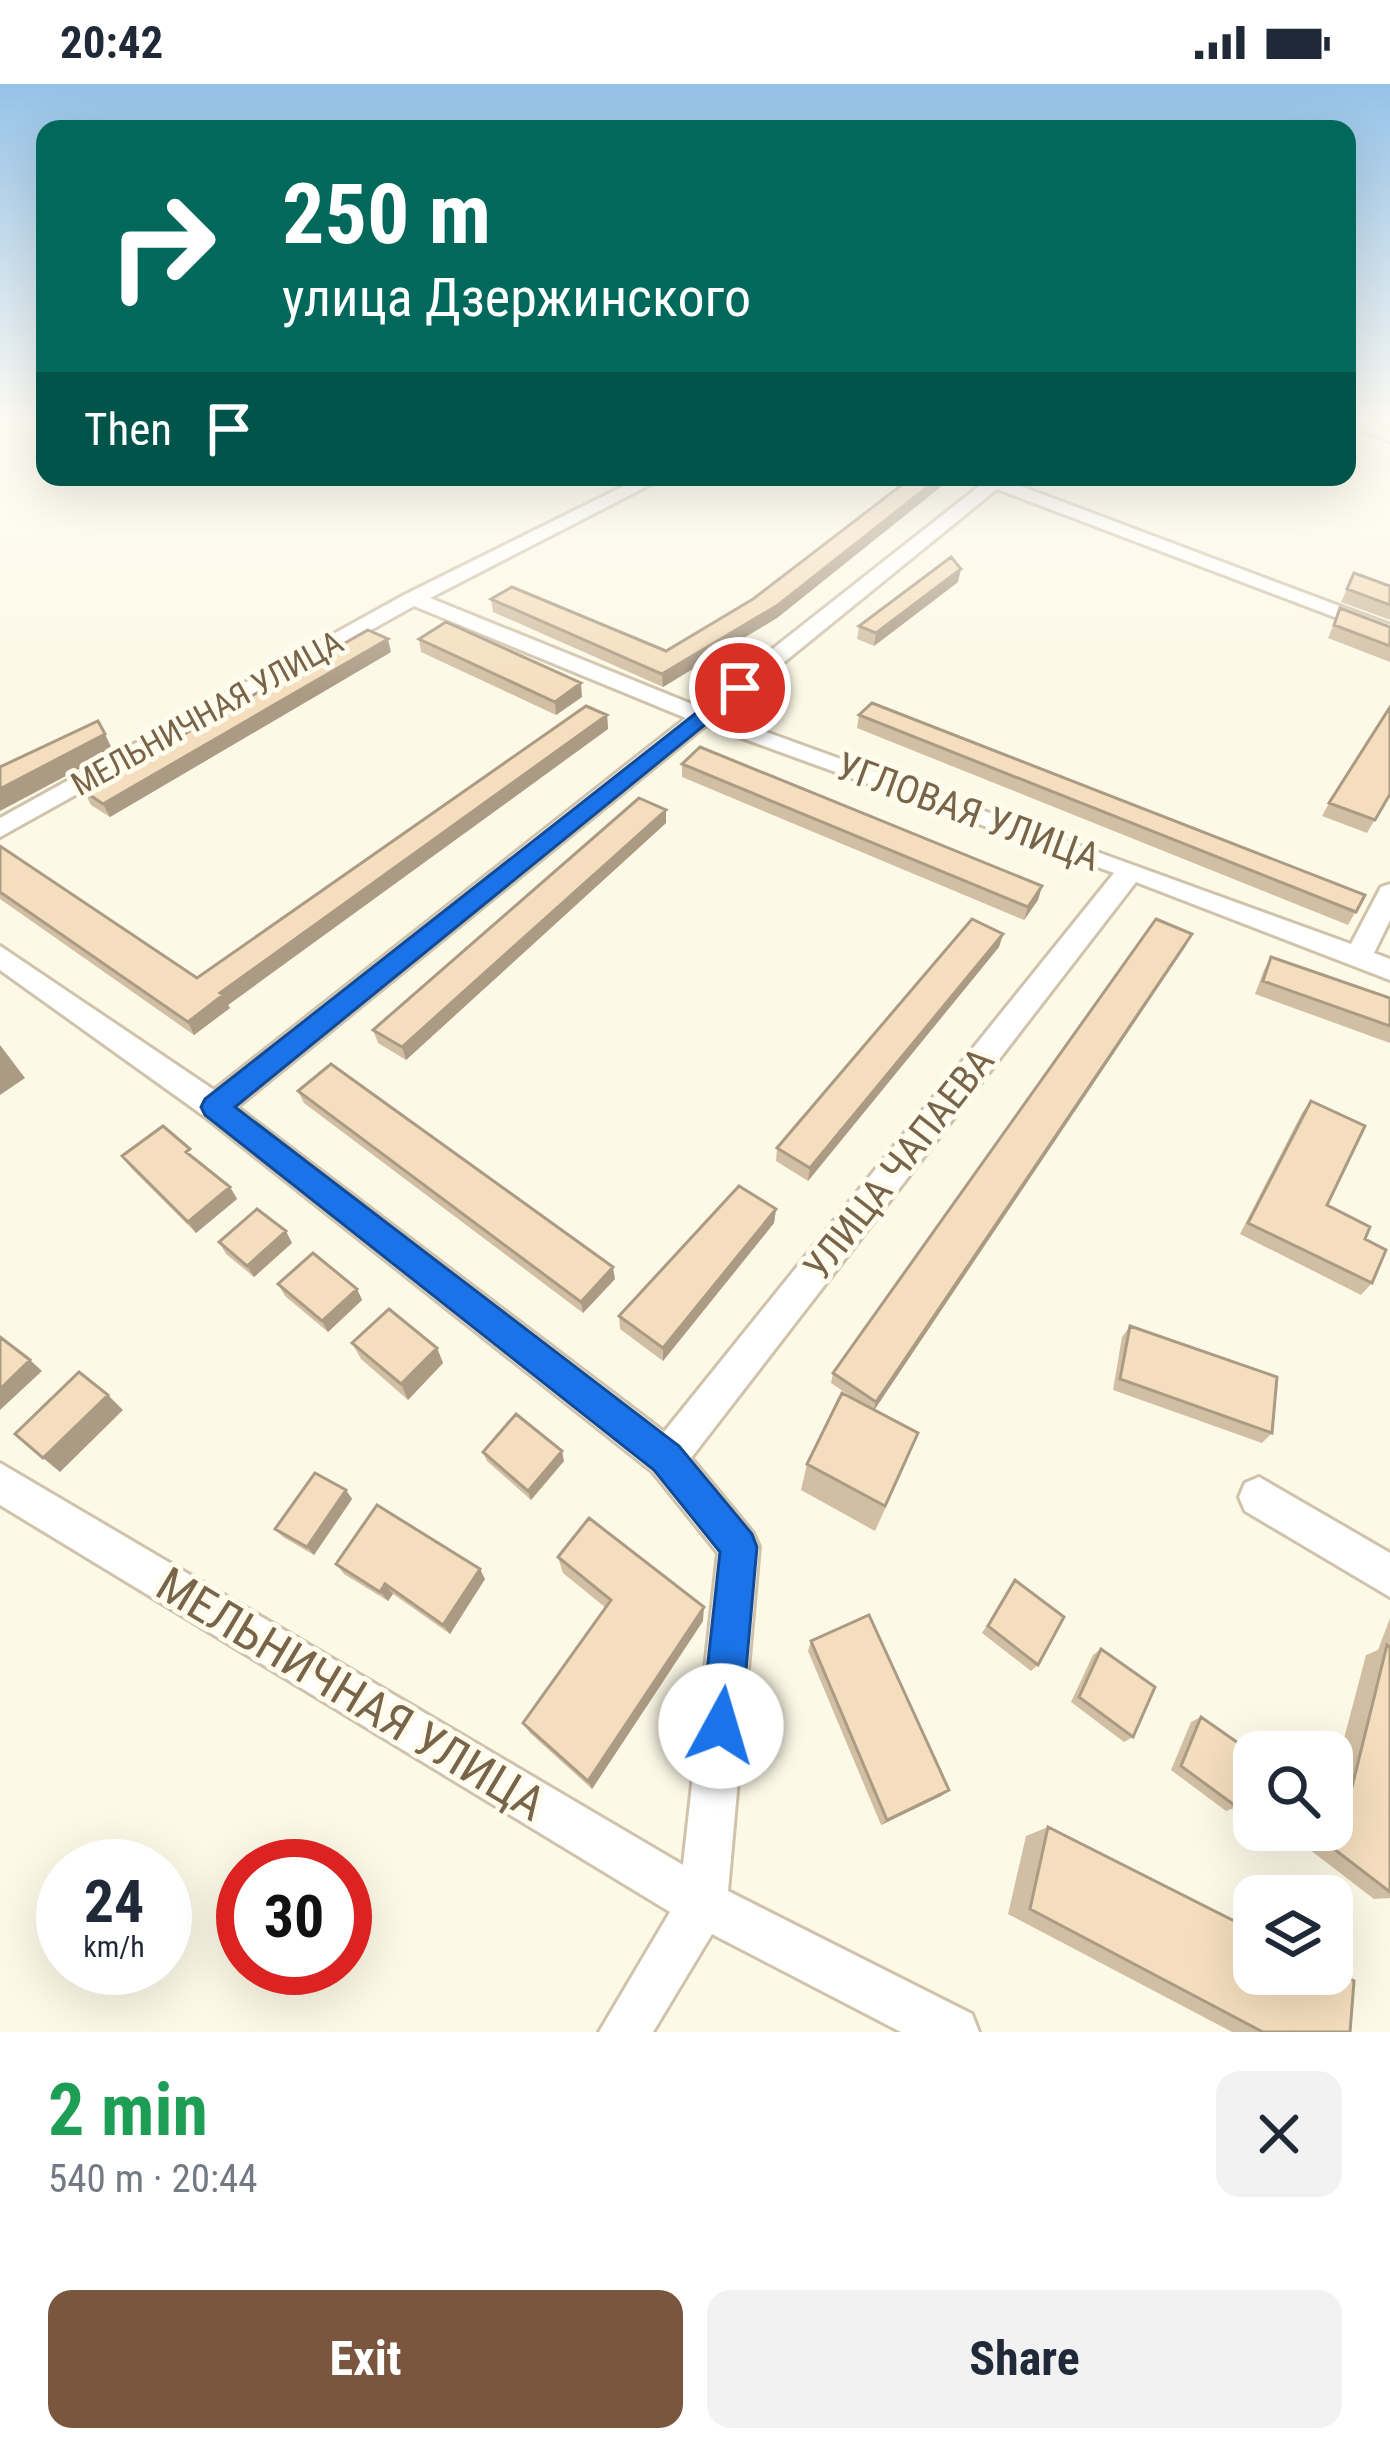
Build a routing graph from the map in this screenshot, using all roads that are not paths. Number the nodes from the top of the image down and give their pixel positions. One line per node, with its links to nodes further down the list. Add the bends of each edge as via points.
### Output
1 (590, 510): 4 (street, МЕЛЬНИЧНАЯ УЛИЦА)
2 (955, 510): 6 (street)
3 (1072, 510): 5 (street)
4 (413, 598): 6 (street, УГЛОВАЯ УЛИЦА); 7 (street, МЕЛЬНИЧНАЯ УЛИЦА)
5 (1390, 632)
6 (704, 717): 8 (street, УГЛОВАЯ УЛИЦА); 13 (street)
7 (0, 829)
8 (1131, 870): 11 (street, УГЛОВАЯ УЛИЦА); 14 (street, УЛИЦА ЧАПАЕВА)
9 (1390, 893): 11 (street)
10 (0, 956): 13 (street)
11 (1358, 957): 12 (street, УГЛОВАЯ УЛИЦА)
12 (1390, 970)
13 (215, 1107): 14 (street)
14 (667, 1458): 18 (street, via 739,1547)
15 (0, 1483): 18 (street, МЕЛЬНИЧНАЯ УЛИЦА)
16 (1259, 1497): 17 (street)
17 (1390, 1576)
18 (703, 1904): 19 (street); 20 (street, МЕЛЬНИЧНАЯ УЛИЦА)
19 (625, 2032)
20 (954, 2032)

